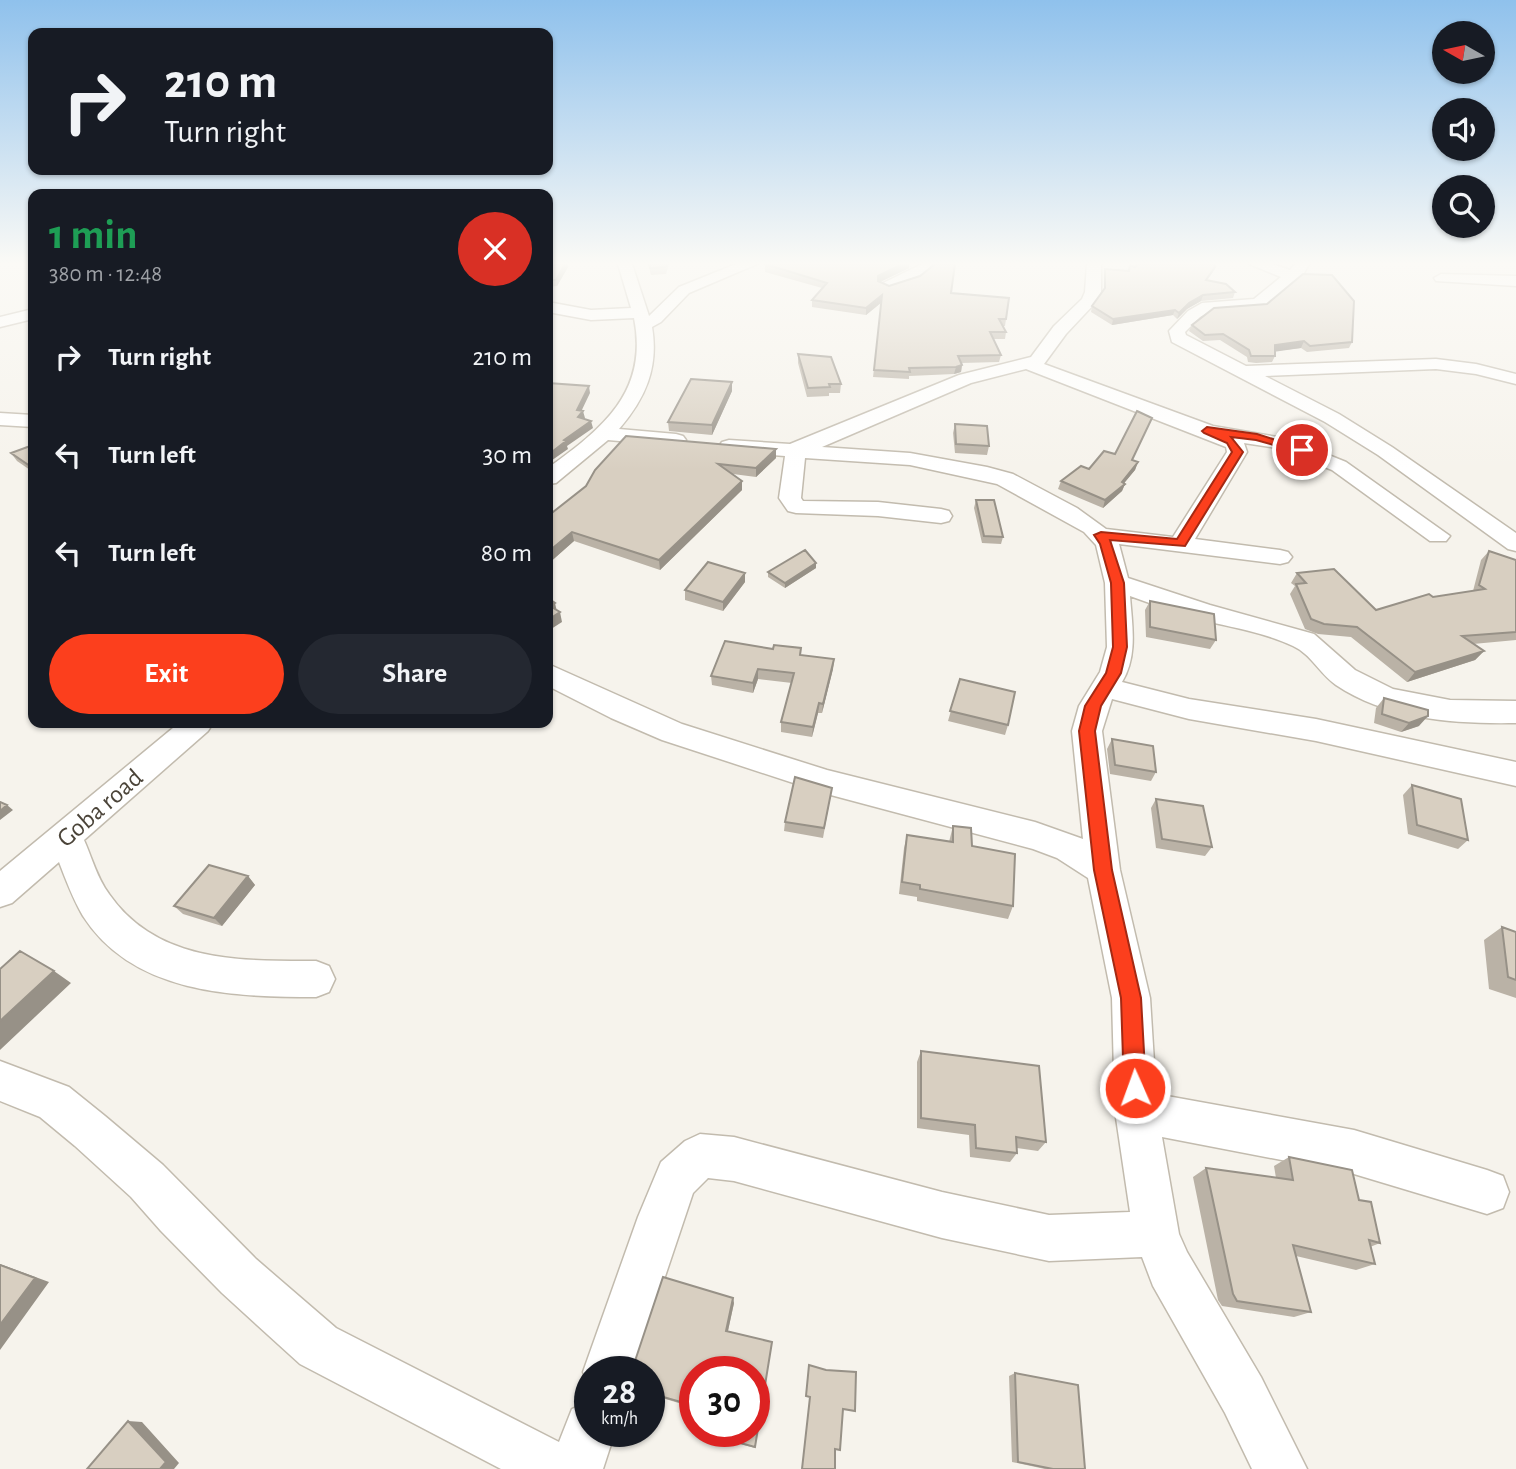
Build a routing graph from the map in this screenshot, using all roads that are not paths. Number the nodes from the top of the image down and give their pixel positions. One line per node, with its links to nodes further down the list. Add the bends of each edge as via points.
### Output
1 (643, 333): 10 (street, via 644,370 630,403)
2 (1058, 333): 4 (street, via 1037,361)
3 (1178, 333): 5 (street, via 1183,342)
4 (1029, 364): 9 (street); 11 (street, via 965,379)
5 (1242, 370): 6 (street, via 1436,364); 17 (street, via 1385,451)
6 (1516, 379)
7 (0, 419): 8 (street)
8 (28, 421)
9 (1207, 431): 15 (street, via 1282,443 1339,466); 16 (street, via 1231,441 1237,452)
10 (603, 434): 11 (street); 12 (street)
11 (796, 449): 13 (street, via 790,498 796,506); 14 (street, via 910,459 992,475 1069,513)
12 (553, 474)
13 (941, 516)
14 (1101, 535): 16 (street); 19 (street)
15 (1438, 536)
16 (1180, 544): 18 (street)
17 (1516, 544)
18 (1280, 557)
19 (1117, 583): 21 (street, via 1120,647); 22 (street, via 1309,642 1337,671 1376,692 1436,708)
20 (553, 677): 26 (street, via 684,736 828,782 1035,836 1069,848)
21 (1107, 688): 24 (street, via 1189,709 1317,730); 26 (street, via 1093,706 1087,731)
22 (1516, 712)
23 (192, 728): 25 (street, Goba road)
24 (1516, 774)
25 (66, 838): 27 (street, Goba road); 28 (street, via 97,906 125,937 157,958 191,972 242,979)
26 (1103, 870): 30 (street, via 1131,998)
27 (0, 892)
28 (316, 979)
29 (0, 1081): 35 (street, via 54,1102 90,1130 239,1276 318,1346)
30 (1136, 1111): 31 (street, via 1354,1152); 32 (street)
31 (1487, 1192)
32 (1156, 1234): 33 (street, via 1049,1238 942,1215 734,1159 700,1156 677,1178); 37 (street, via 1170,1269)
33 (613, 1356)
34 (583, 1447): 36 (street)
35 (556, 1469)
36 (576, 1469)
37 (1280, 1469)

